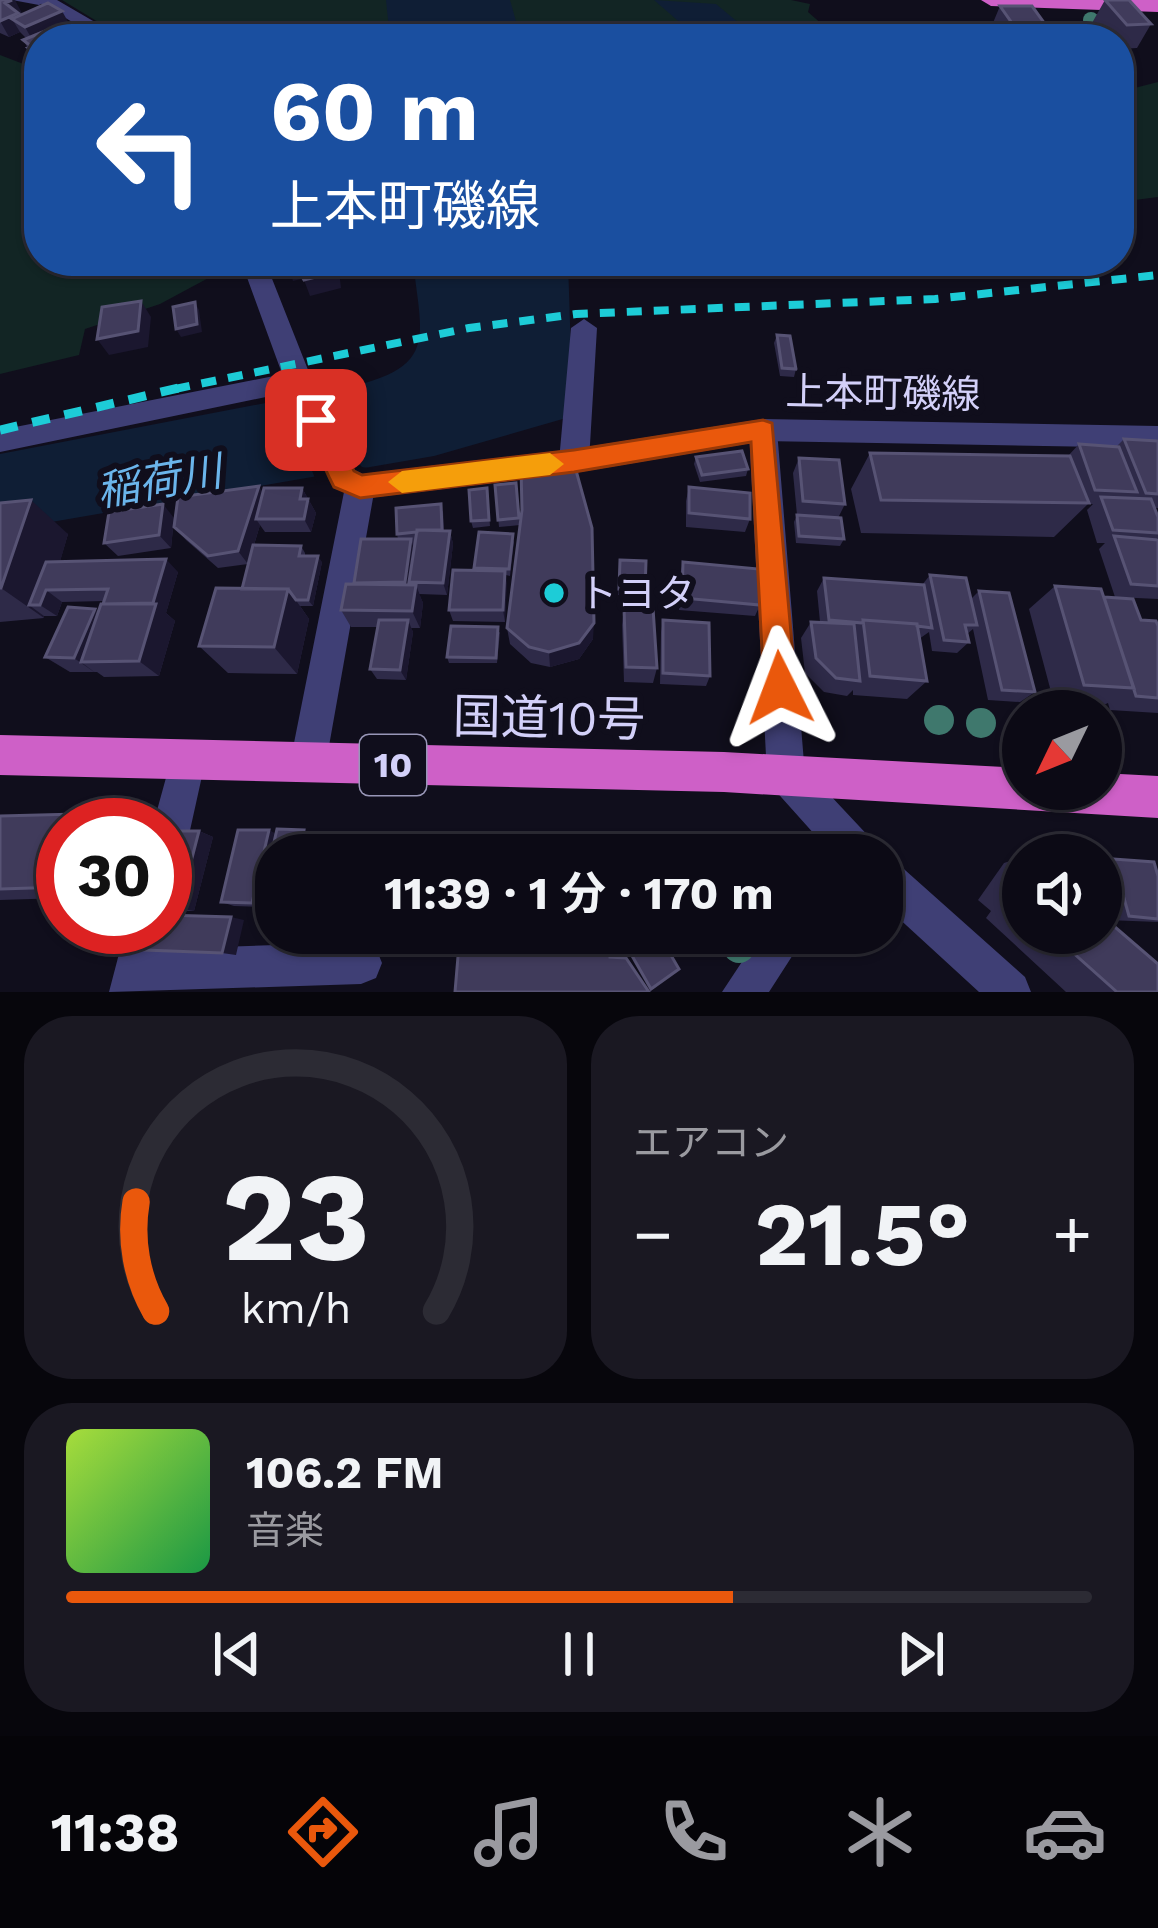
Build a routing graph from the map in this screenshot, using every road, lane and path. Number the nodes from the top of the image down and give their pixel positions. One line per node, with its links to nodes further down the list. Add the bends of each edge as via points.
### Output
1 (21, 0): 2 (street)
2 (42, 0): 5 (street)
3 (991, 0): 4 (highway)
4 (1158, 6)
5 (87, 24)
6 (259, 276): 8 (street)
7 (584, 328): 12 (street)
8 (301, 385): 11 (street); 13 (street)
9 (763, 430): 10 (street, 上本町磯線); 12 (street, 上本町磯線); 17 (street)
10 (1158, 437)
11 (0, 442)
12 (574, 461): 13 (street, 上本町磯線)
13 (352, 483): 16 (street)
14 (0, 755): 15 (highway, 国道10号 / 10)
15 (188, 758): 16 (highway, 国道10号 / 10); 21 (street)
16 (308, 763): 17 (highway, 国道10号 / 10)
17 (786, 775): 18 (highway, 国道10号 / 10); 22 (street)
18 (1002, 788)
19 (1122, 794): 20 (highway, 国道10号 / 10)
20 (1158, 796)
21 (178, 798)
22 (835, 834)
23 (903, 895): 28 (street)
24 (771, 954): 27 (street)
25 (361, 963): 26 (street)
26 (133, 981)
27 (743, 992)
28 (1010, 992)

